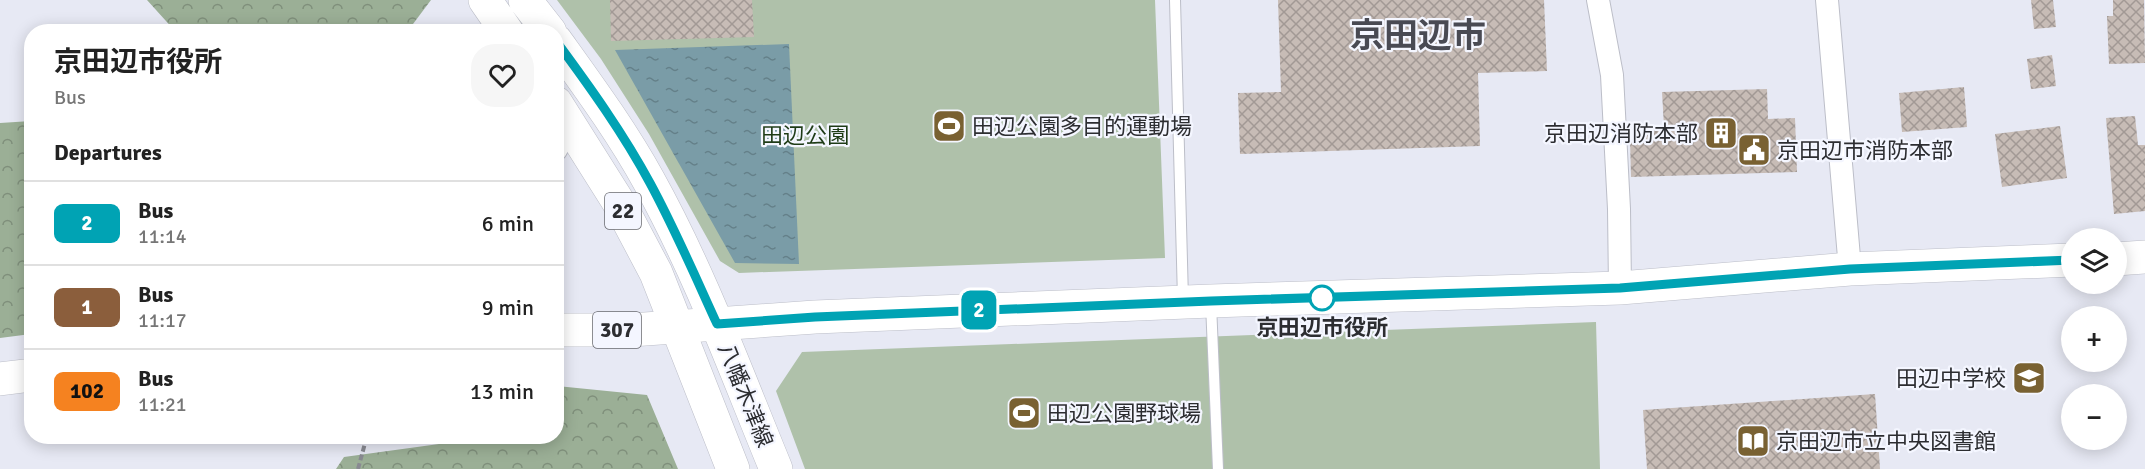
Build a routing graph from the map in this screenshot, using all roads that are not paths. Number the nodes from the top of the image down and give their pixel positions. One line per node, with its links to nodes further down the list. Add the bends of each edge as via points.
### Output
1 (485, 0): 6 (main road)
2 (525, 0): 7 (main road)
3 (1175, 0): 15 (lane)
4 (1598, 0): 14 (street, via 1612,75)
5 (1827, 0): 13 (street)
6 (502, 24)
7 (544, 24)
8 (564, 52): 16 (main road, 八幡木津線 / 22, via 611,117 649,181)
9 (564, 129): 17 (main road, 八幡木津線 / 22, via 619,203 656,273)
10 (2145, 258): 11 (main road)
11 (2127, 259)
12 (2061, 260): 13 (main road, 307)
13 (1850, 269): 14 (main road, 307)
14 (1620, 288): 15 (main road, 307)
15 (1197, 301): 16 (main road, 307); 23 (lane)
16 (717, 324): 17 (main road, 307); 22 (main road, 八幡木津線 / 22)
17 (677, 326): 18 (main road, 307); 21 (main road, 八幡木津線 / 22)
18 (564, 330)
19 (24, 376): 20 (main road)
20 (0, 379)
21 (733, 469)
22 (776, 469)
23 (1218, 469)

